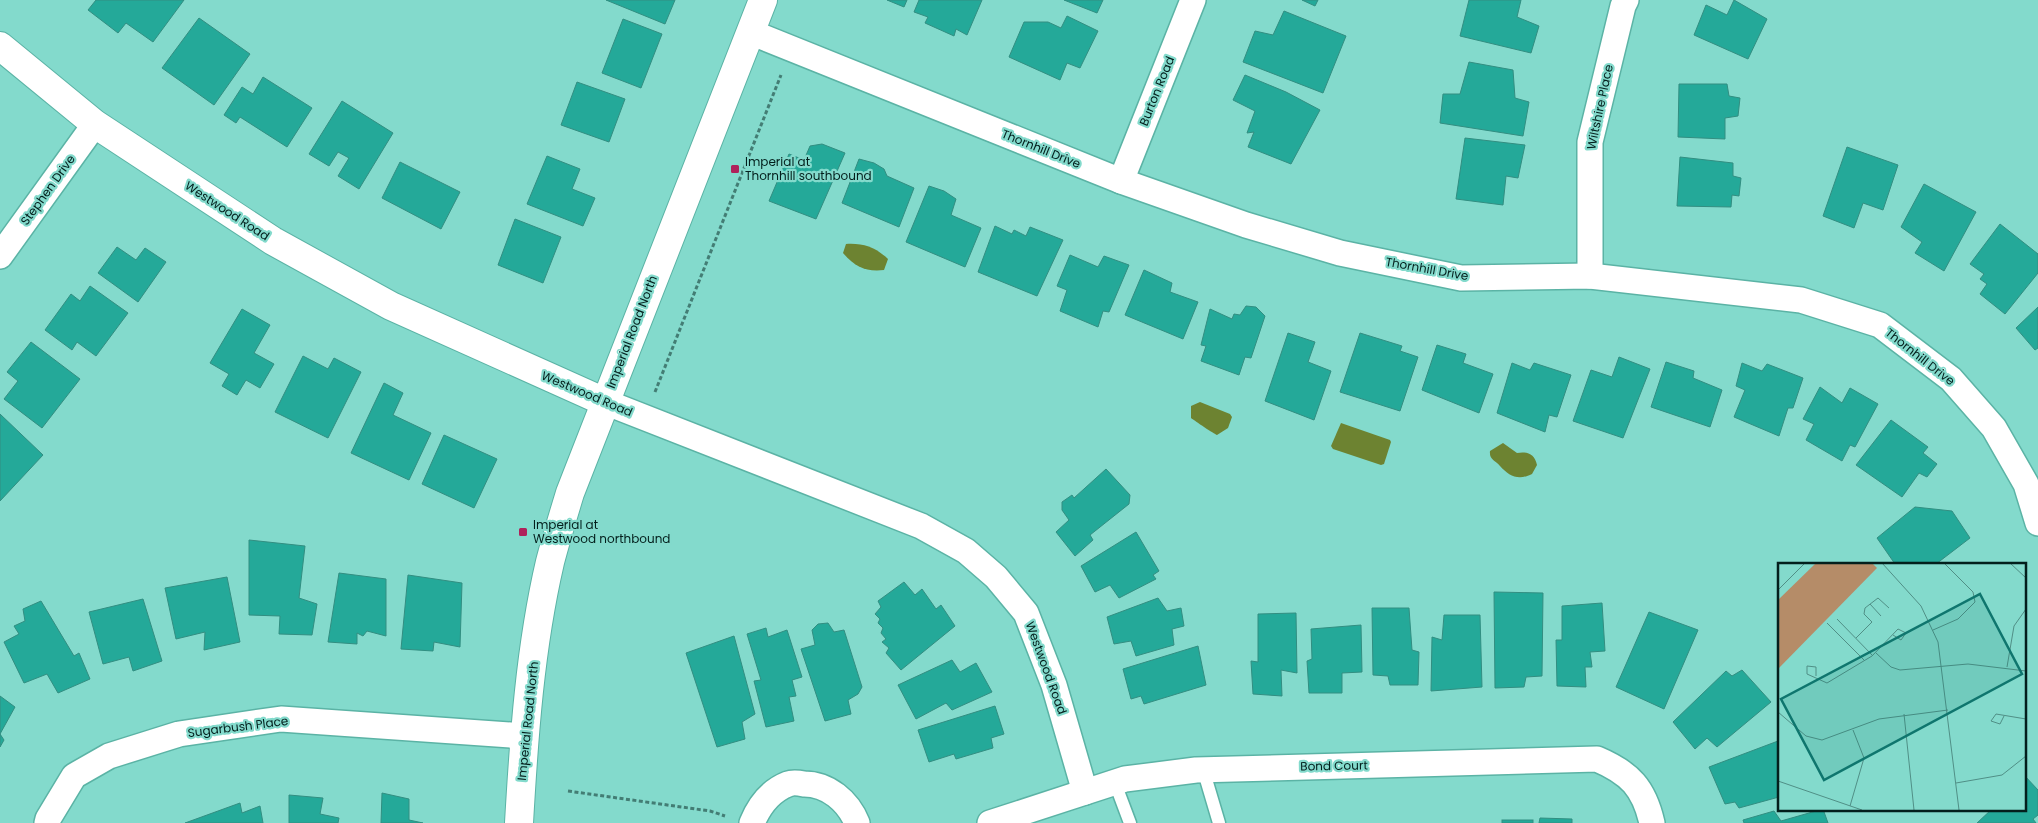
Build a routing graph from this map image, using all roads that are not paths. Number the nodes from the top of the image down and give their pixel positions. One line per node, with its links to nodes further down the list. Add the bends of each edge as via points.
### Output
1 (763, 0): 4 (street, Imperial Road North)
2 (1193, 0): 7 (street, Burton Road)
3 (1626, 0): 9 (street, Wiltshire Place, via 1590,142)
4 (750, 32): 7 (street, Thornhill Drive); 10 (street, Imperial Road North)
5 (0, 46): 6 (street, Westwood Road)
6 (95, 124): 8 (street, Stephen Drive); 10 (street, Westwood Road, via 273,241 383,302)
7 (1121, 182): 9 (street, Thornhill Drive, via 1331,250 1461,278)
8 (0, 256)
9 (1590, 276): 11 (street, Thornhill Drive, via 1801,300 1880,325 1951,379 1994,428 2026,484)
10 (605, 402): 12 (street, Imperial Road North, via 570,493 550,561 539,617); 15 (street, Westwood Road, via 921,526 966,552 996,576 1026,613 1054,685)
11 (2038, 523)
12 (524, 736): 16 (street, Sugarbush Place, via 281,719 179,734 109,756 74,776); 17 (street, Imperial Road North)
13 (1203, 769): 14 (street, Bond Court); 22 (lane); 23 (street, Bond Court, via 1597,759 1630,777 1648,808)
14 (1115, 782): 15 (street, Bond Court); 21 (lane)
15 (1085, 792): 20 (street, Bond Court)
16 (47, 823)
17 (519, 823)
18 (752, 823): 19 (street, via 759,807 790,783 827,788 853,814)
19 (857, 823)
20 (990, 823)
21 (1130, 823)
22 (1219, 823)
23 (1652, 823)

